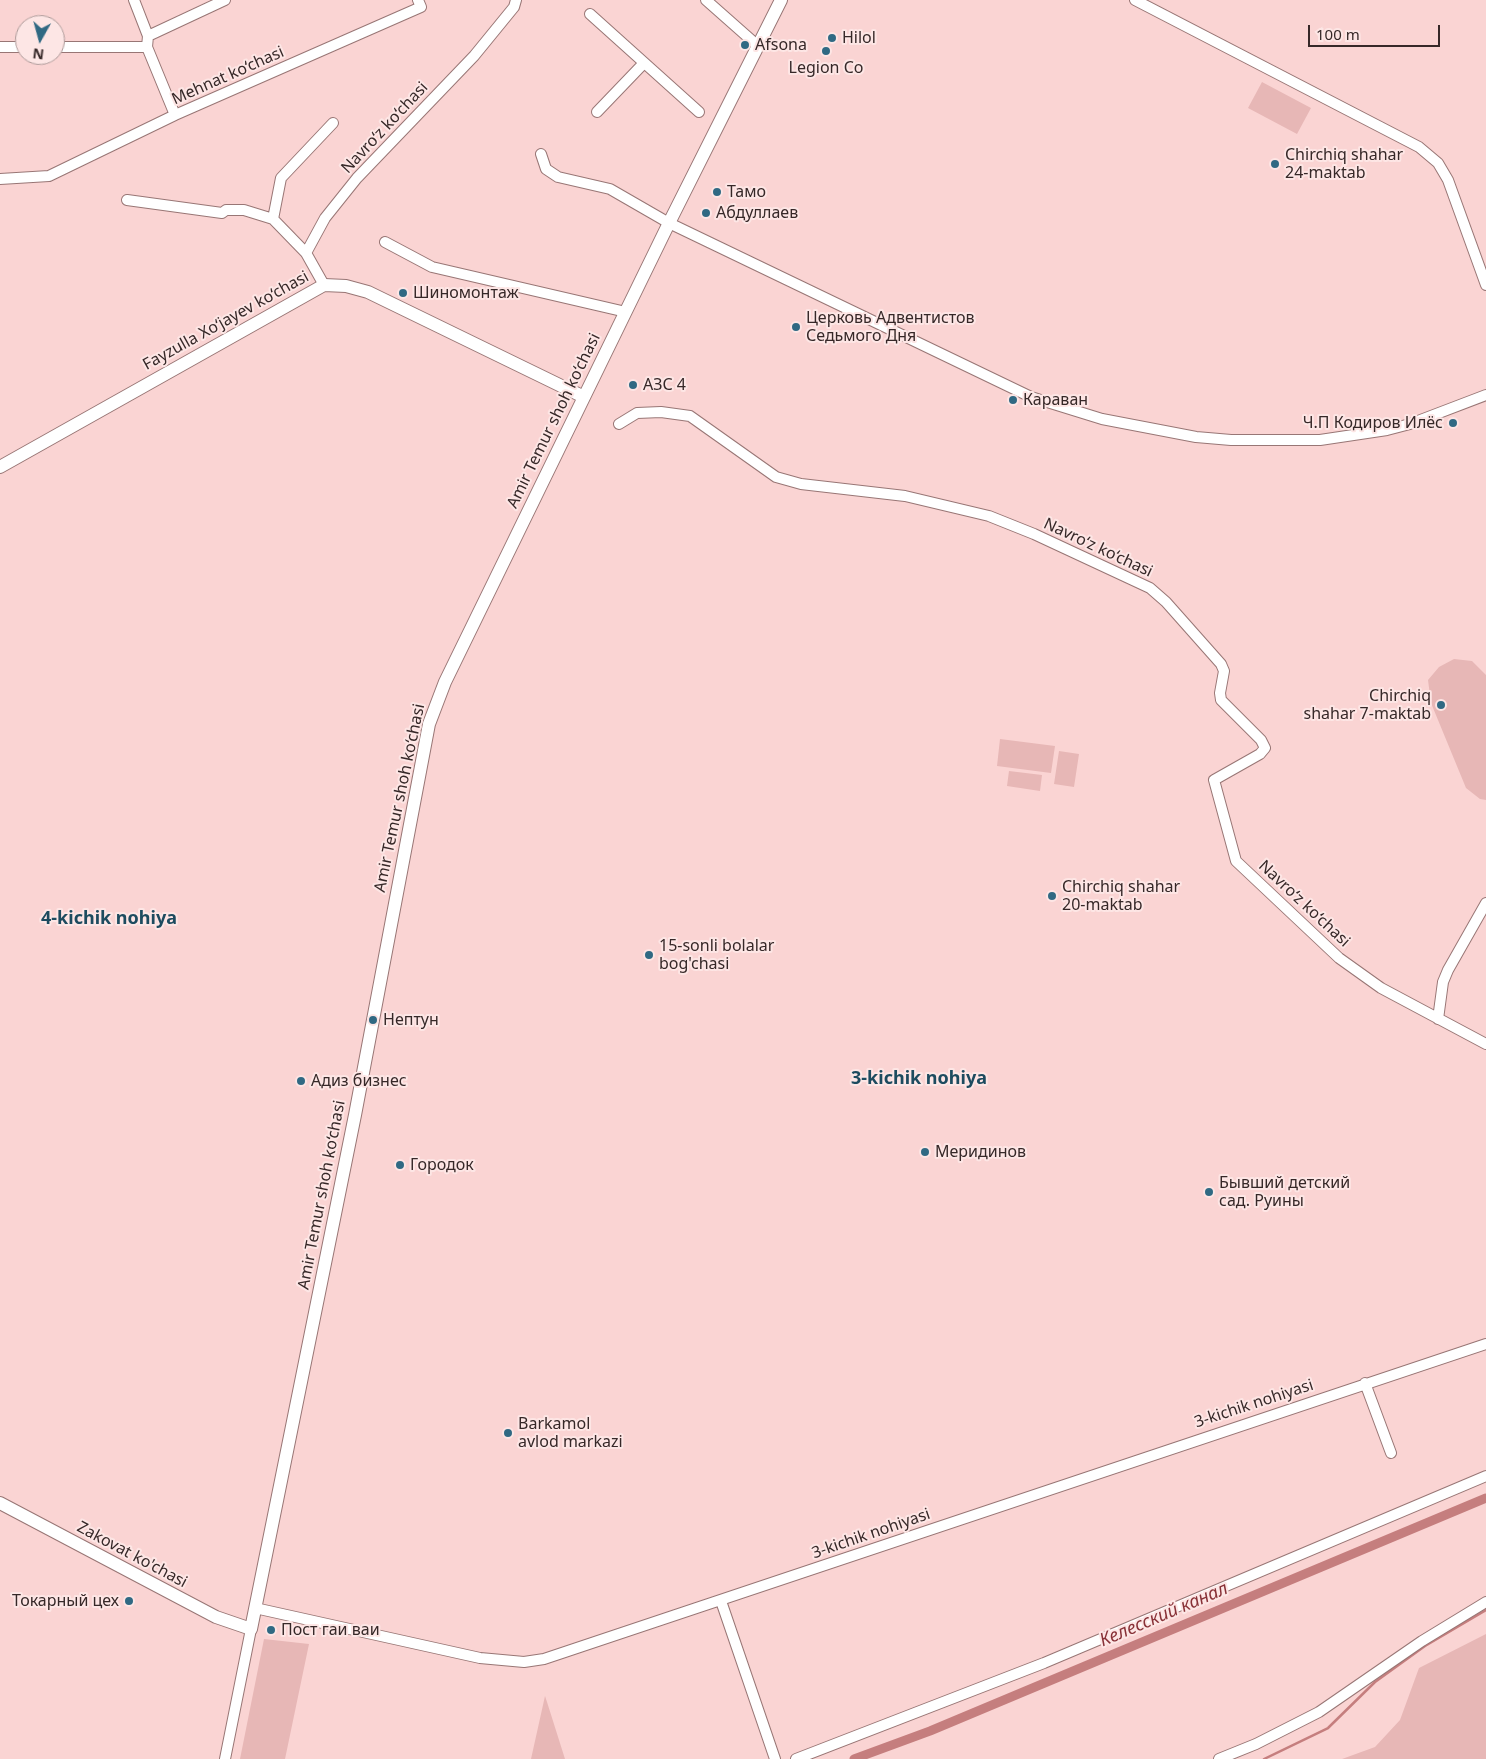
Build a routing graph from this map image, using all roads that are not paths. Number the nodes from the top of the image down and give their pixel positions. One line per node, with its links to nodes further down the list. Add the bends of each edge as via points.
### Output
1 (134, 0): 9 (street)
2 (226, 0): 9 (street)
3 (516, 0): 26 (street, Navro‘z ko‘chasi, via 514,7 474,56 357,178 325,218)
4 (706, 0): 10 (street)
5 (781, 0): 10 (main road, Amir Temur shoh ko‘chasi)
6 (1135, 0): 28 (street, via 1419,147 1438,163 1448,180)
7 (419, 4): 18 (street, Mehnat ko‘chasi)
8 (590, 14): 15 (street)
9 (148, 36): 14 (street)
10 (758, 46): 24 (main road, Amir Temur shoh ko‘chasi)
11 (0, 47): 12 (street)
12 (15, 47)
13 (65, 47): 14 (street)
14 (147, 47): 18 (street)
15 (644, 63): 16 (street); 17 (street)
16 (597, 112)
17 (699, 112)
18 (175, 115): 21 (street, Mehnat ko‘chasi, via 49,176)
19 (333, 123): 23 (street, via 281,178)
20 (540, 154): 24 (street, via 546,169 558,177 610,189)
21 (0, 180)
22 (127, 200): 23 (street, via 222,212 244,210)
23 (273, 220): 26 (street)
24 (669, 223): 29 (main road, Amir Temur shoh ko‘chasi); 30 (street, via 1031,397 1110,421 1162,432 1222,440 1320,440 1366,435 1395,428)
25 (385, 242): 29 (street, via 432,267)
26 (306, 253): 27 (street)
27 (324, 284): 31 (main road, Fayzulla Xo‘jayev ko‘chasi, via 368,292); 33 (main road, Fayzulla Xo‘jayev ko‘chasi)
28 (1486, 285)
29 (626, 312): 31 (main road, Amir Temur shoh ko‘chasi)
30 (1486, 395)
31 (584, 397): 44 (main road, Amir Temur shoh ko‘chasi, via 445,682 429,724 362,1080)
32 (619, 424): 35 (street, Navro‘z ko‘chasi, via 637,413 690,416 776,477 801,484 905,496 989,516 1150,588 1221,664 1224,671 1221,700 1262,740 1265,748 1214,780 1236,861 1339,958 1381,988)
33 (0, 467)
34 (1486, 903): 35 (street, via 1448,970)
35 (1438, 1018): 36 (street, Navro‘z ko‘chasi)
36 (1486, 1044)
37 (1486, 1344): 38 (street, 3-kichik nohiyasi)
38 (1365, 1383): 39 (street); 42 (street, 3-kichik nohiyasi)
39 (1391, 1453)
40 (1486, 1476): 48 (street, via 1044,1663)
41 (0, 1503): 45 (main road, Zakovat ko'chasi, via 216,1617)
42 (721, 1601): 44 (street, 3-kichik nohiyasi, via 544,1659 524,1662 480,1658); 47 (street)
43 (1486, 1602): 49 (street, via 1422,1641 1319,1712)
44 (256, 1608): 45 (main road, Amir Temur shoh ko‘chasi)
45 (251, 1629): 46 (street)
46 (225, 1759)
47 (776, 1759)
48 (796, 1759)
49 (1219, 1759)

